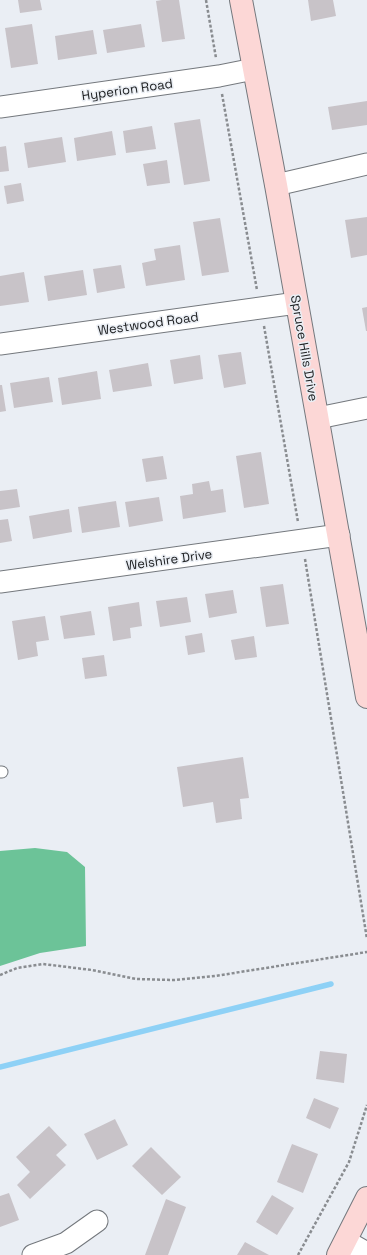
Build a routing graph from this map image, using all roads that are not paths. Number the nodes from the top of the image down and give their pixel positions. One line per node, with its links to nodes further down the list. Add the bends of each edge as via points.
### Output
1 (241, 0): 2 (main road, Spruce Hills Drive)
2 (254, 69): 3 (street, Hyperion Road); 5 (main road, Spruce Hills Drive)
3 (0, 107)
4 (367, 164): 5 (street)
5 (276, 185): 6 (main road, Spruce Hills Drive)
6 (297, 303): 7 (street, Westwood Road); 9 (main road, Spruce Hills Drive)
7 (0, 344)
8 (367, 408): 9 (street)
9 (318, 418): 10 (main road, Spruce Hills Drive)
10 (339, 535): 11 (street, Welshire Drive); 12 (main road, Spruce Hills Drive)
11 (0, 582)
12 (363, 652): 13 (main road, Spruce Hills Drive)
13 (367, 697)
14 (367, 1198): 16 (main road)
15 (97, 1221): 18 (street, via 66,1242)
16 (342, 1248): 17 (street)
17 (367, 1253)
18 (33, 1255)

